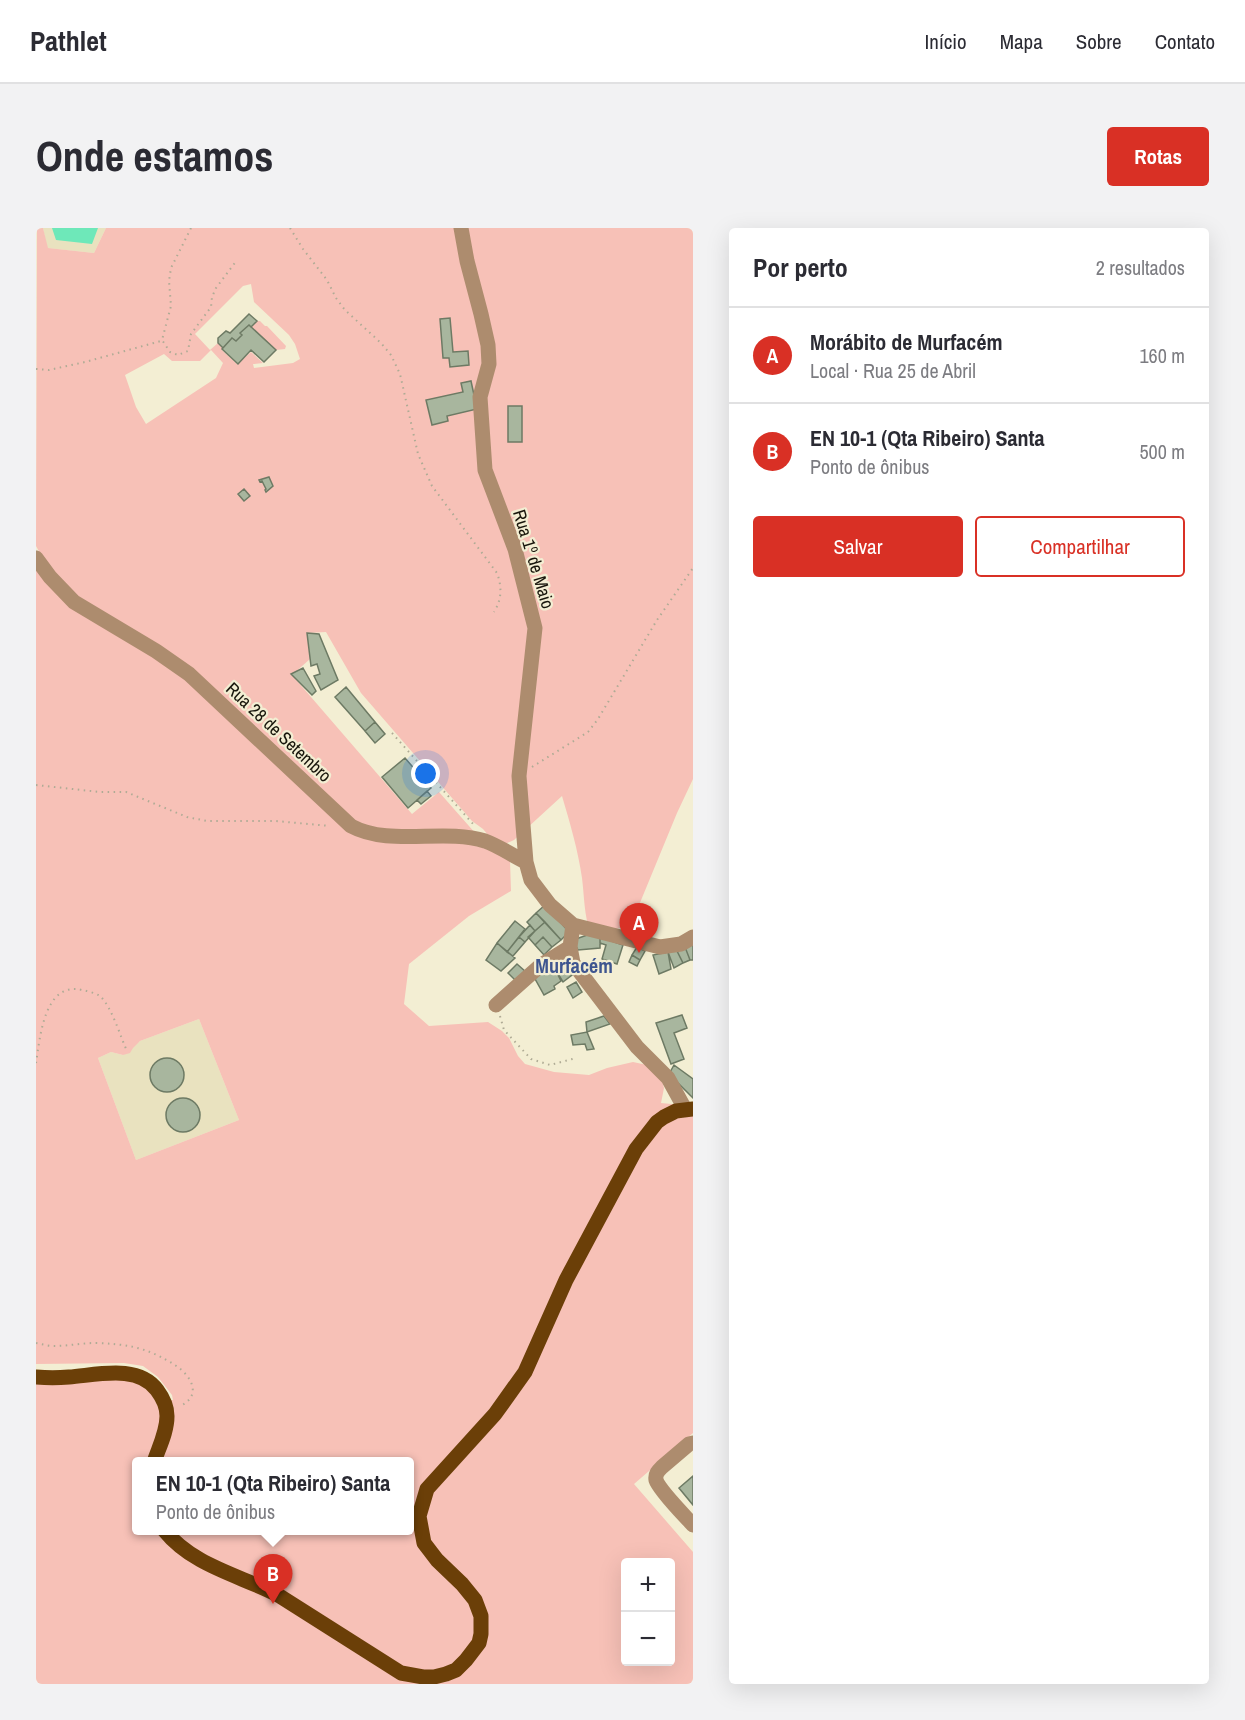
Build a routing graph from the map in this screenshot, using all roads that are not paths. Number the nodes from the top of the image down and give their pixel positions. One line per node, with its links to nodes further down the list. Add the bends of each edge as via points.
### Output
1 (461, 228): 3 (street, Rua 1º de Maio, via 488,345 489,364 480,398 485,470 515,549 535,628 519,776)
2 (36, 558): 3 (street, Rua 28 de Setembro, via 74,602 189,674 351,826 374,835 485,842)
3 (526, 862): 4 (street, Rua 1º de Maio, via 531,880 550,905)
4 (573, 925): 5 (street, via 660,947 681,944); 6 (street)
5 (693, 937)
6 (570, 947): 7 (street, via 541,965); 8 (street, via 573,963)
7 (496, 1005)
8 (689, 1109): 13 (main road, via 671,1113 657,1122 636,1149 566,1280 525,1372 495,1414 427,1489 419,1516 424,1543 470,1592 481,1616 478,1643 456,1670 434,1677 401,1672 278,1595 206,1564)
9 (36, 1377): 11 (main road, via 121,1373 148,1381 164,1402 167,1417)
10 (693, 1443): 12 (street, via 656,1475 659,1485)
11 (156, 1457)
12 (693, 1525)
13 (168, 1535)

